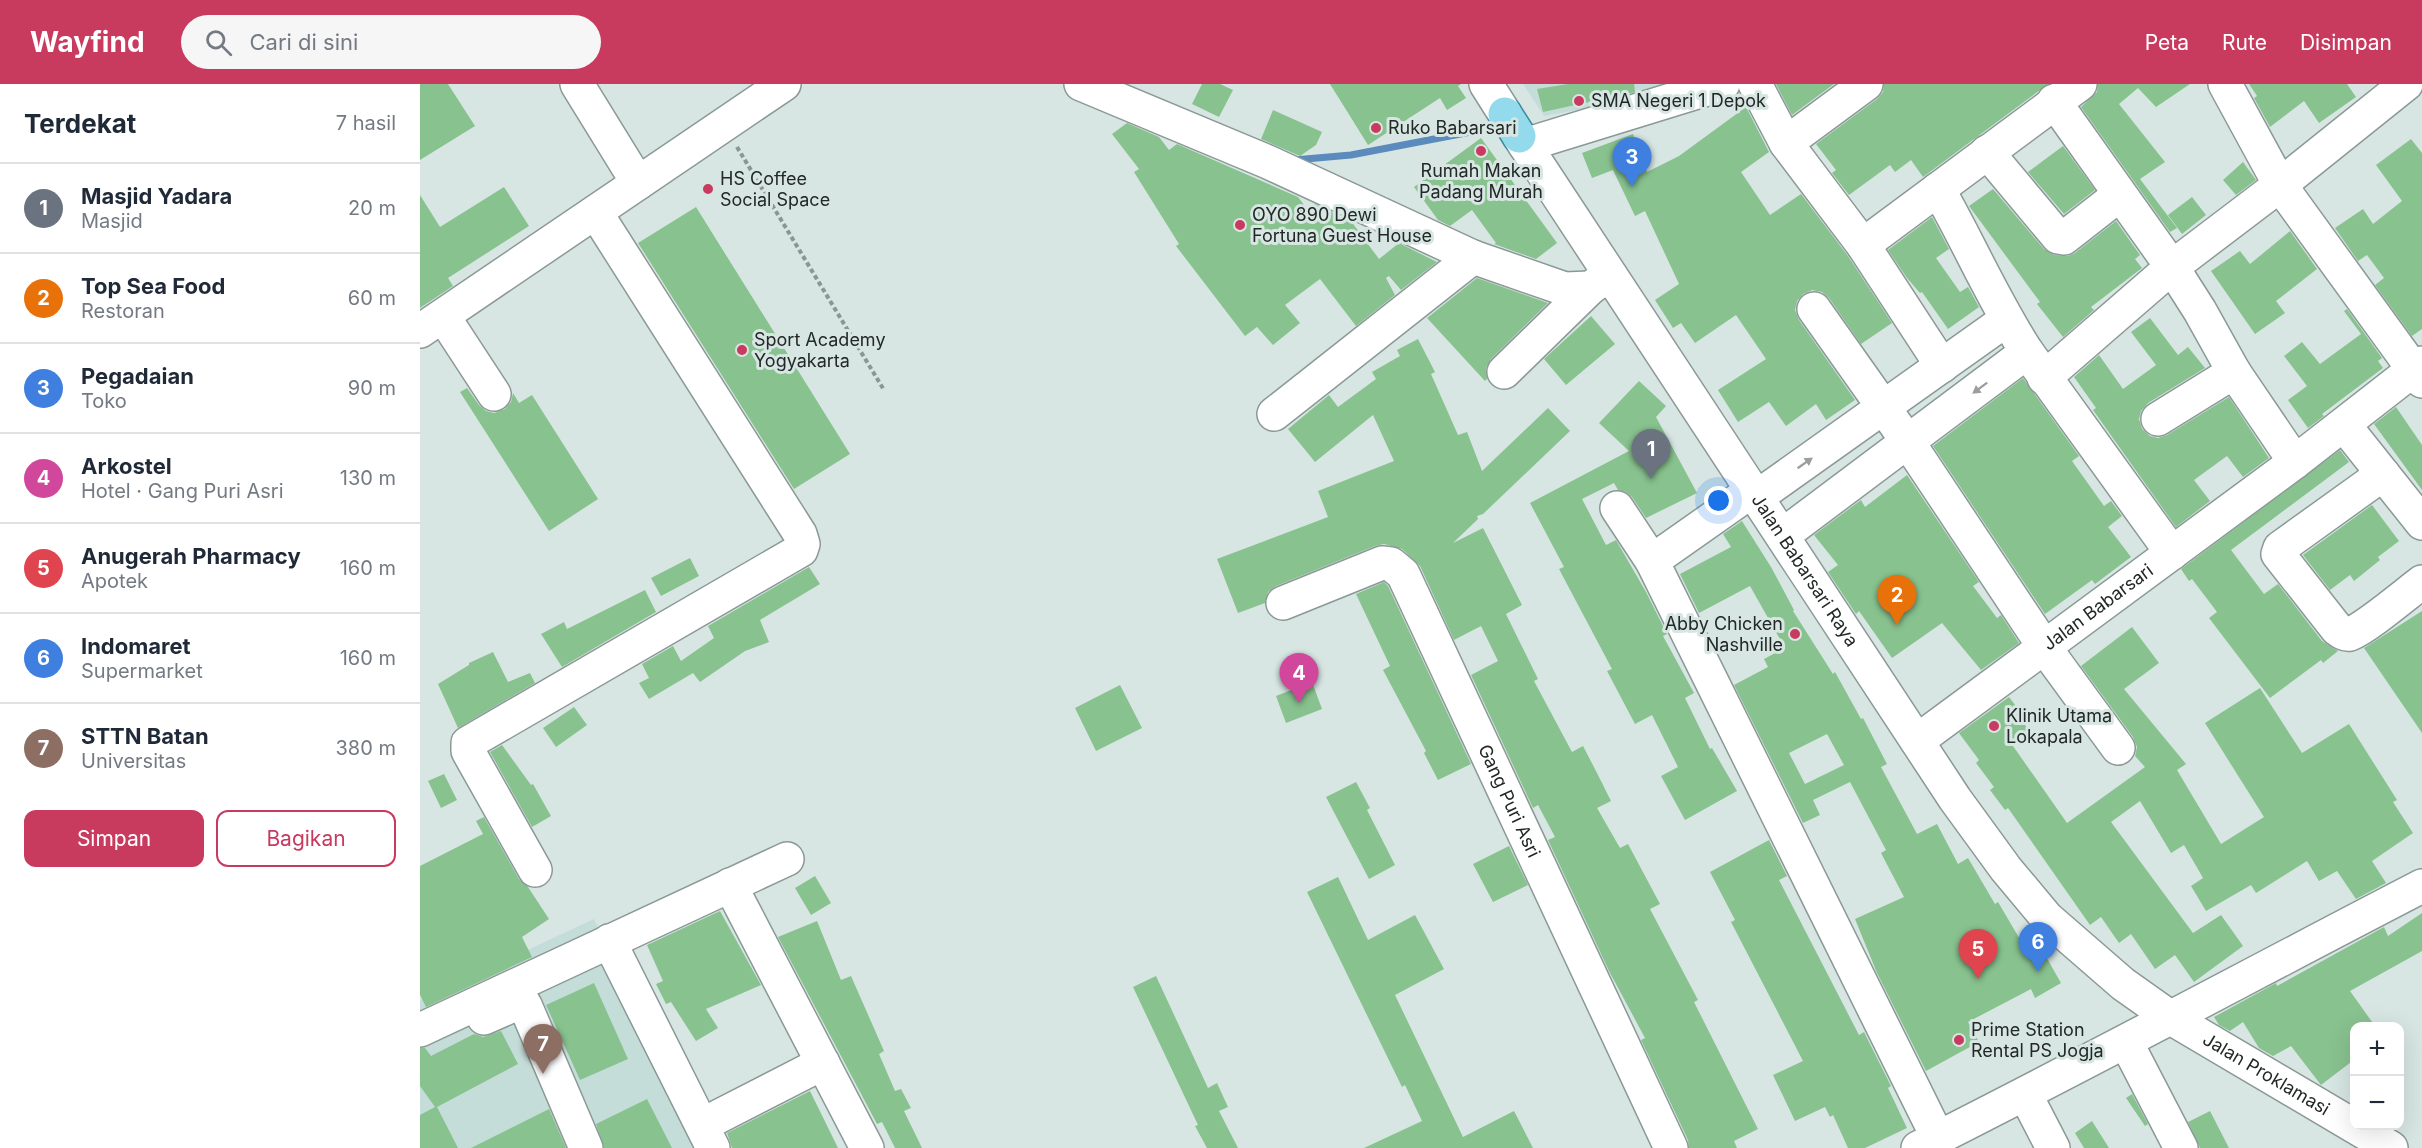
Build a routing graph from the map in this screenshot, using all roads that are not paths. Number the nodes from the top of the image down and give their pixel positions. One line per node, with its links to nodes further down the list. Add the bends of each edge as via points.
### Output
1 (577, 84): 15 (street)
2 (784, 84): 15 (street)
3 (1081, 84): 21 (street, via 1268,162)
4 (1486, 84): 12 (street, Jalan Babarsari Raya)
5 (1723, 84): 12 (street)
6 (1755, 84): 13 (street)
7 (1866, 84): 13 (street)
8 (2225, 84): 16 (street)
9 (2408, 84): 11 (street); 16 (street)
10 (2067, 93): 14 (street); 18 (street)
11 (2422, 105)
12 (1517, 131): 23 (street, Jalan Babarsari Raya)
13 (1786, 143): 20 (street)
14 (1987, 152): 17 (street); 18 (street, via 2058,237 2064,238)
15 (638, 183): 19 (street)
16 (2280, 185): 22 (street); 29 (street)
17 (1938, 189): 20 (street); 25 (street)
18 (2120, 195): 22 (street)
19 (596, 213): 26 (street); 52 (street, via 803,544 801,550 468,743 468,751)
20 (1863, 245): 28 (street)
21 (1473, 257): 23 (street, via 1565,289); 34 (street)
22 (2172, 267): 27 (street); 31 (street)
23 (1600, 281): 30 (street); 40 (street, Jalan Babarsari Raya)
24 (1814, 309): 33 (street, Jalan Babarsari)
25 (2006, 320): 27 (street); 28 (street)
26 (431, 324): 32 (street)
27 (2035, 365): 37 (street, one-way to 37); 44 (street)
28 (1942, 366): 33 (street)
29 (2419, 371): 36 (street, Jalan Babarsari)
30 (1504, 372)
31 (2234, 372): 35 (street); 38 (street)
32 (494, 394)
33 (1882, 408): 37 (street, Jalan Babarsari); 40 (street, one-way to 33)
34 (1274, 414)
35 (2158, 419)
36 (2344, 425): 38 (street, Jalan Babarsari); 39 (street)
37 (1908, 442): 43 (street); 48 (street, Jalan Babarsari)
38 (2295, 462): 44 (street, Jalan Babarsari)
39 (2384, 474): 42 (street); 46 (street, via 2280,548 2278,554 2343,634 2364,626)
40 (1755, 494): 43 (street, Jalan Babarsari Raya); 45 (street)
41 (1617, 508): 45 (street)
42 (2422, 523)
43 (1783, 535): 49 (street, Jalan Babarsari Raya)
44 (2172, 553): 48 (street, Jalan Babarsari)
45 (1652, 561): 63 (street)
46 (2422, 582)
47 (1283, 603): 66 (street, Gang Puri Asri, via 1382,563 1391,564 1403,574)
48 (2045, 648): 49 (street); 50 (street)
49 (1917, 741): 56 (street, Jalan Babarsari Raya, via 2000,861 2047,918 2123,984)
50 (2118, 748)
51 (787, 859): 53 (street)
52 (535, 870)
53 (730, 885): 55 (street); 60 (street)
54 (2422, 886): 56 (street)
55 (609, 941): 57 (street); 62 (street)
56 (2171, 1018): 58 (street); 69 (street, Jalan Proklamasi)
57 (420, 1030)
58 (2126, 1042): 61 (street); 68 (street)
59 (420, 1047): 64 (street, via 522,1003)
60 (823, 1063): 62 (street); 65 (street)
61 (2025, 1094): 63 (street); 67 (street)
62 (707, 1137)
63 (1928, 1143)
64 (586, 1148)
65 (867, 1148)
66 (1671, 1148)
67 (2053, 1148)
68 (2181, 1148)
69 (2391, 1148)

